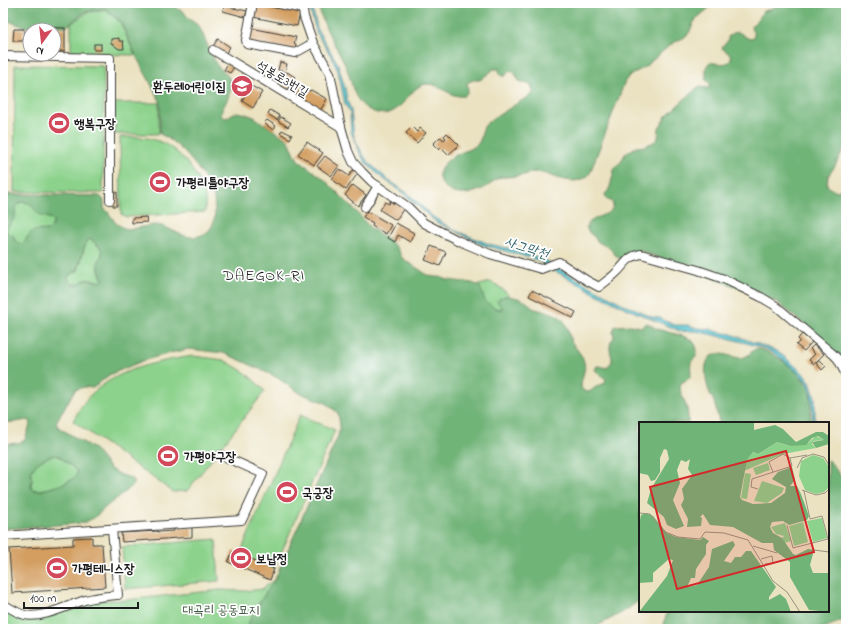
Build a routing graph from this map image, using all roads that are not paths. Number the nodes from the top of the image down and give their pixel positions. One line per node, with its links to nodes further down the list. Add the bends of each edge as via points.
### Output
1 (253, 3): 4 (street, via 247,44 295,53)
2 (275, 3): 3 (street)
3 (302, 6): 4 (street)
4 (313, 43): 7 (street, via 330,73)
5 (213, 50): 7 (street, 석봉로3번길)
6 (3, 56): 9 (street, via 110,58)
7 (341, 127): 8 (street, via 353,162)
8 (378, 186): 10 (street); 11 (street, via 408,207 424,223 459,241 490,254 541,269 559,262 599,287 629,258 641,254 724,279 776,306 833,354)
9 (110, 200)
10 (365, 207)
11 (846, 374)
12 (221, 455): 13 (street, via 263,474 242,520)
13 (112, 529): 14 (street); 15 (street, via 118,595 98,597 38,615 26,615)
14 (3, 536)
15 (3, 604)

